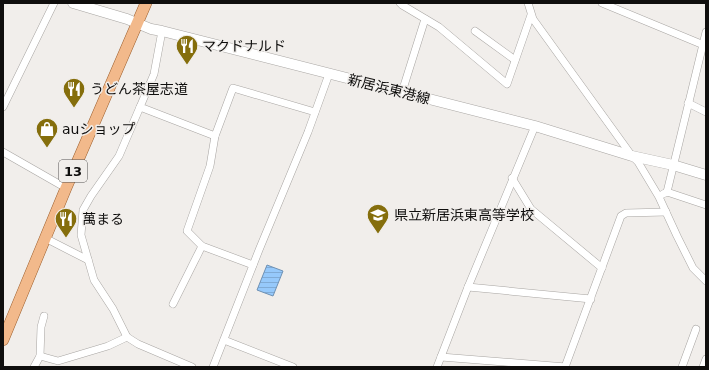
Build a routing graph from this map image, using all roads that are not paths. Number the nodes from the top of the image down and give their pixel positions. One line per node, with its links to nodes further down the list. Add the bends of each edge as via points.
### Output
1 (54, 3): 18 (street)
2 (73, 3): 9 (main road, 新居浜東港線)
3 (146, 3): 9 (main road, 13)
4 (400, 3): 8 (street)
5 (528, 3): 7 (street)
6 (602, 3): 13 (street)
7 (531, 14): 14 (street); 25 (street)
8 (425, 19): 14 (street, via 439,27 507,84); 16 (street)
9 (137, 24): 10 (main road, 新居浜東港線); 29 (main road, 13)
10 (162, 31): 15 (main road, 新居浜東港線); 19 (street, via 154,74)
11 (475, 31): 14 (street)
12 (706, 32): 13 (street)
13 (704, 46): 17 (street)
14 (515, 60)
15 (330, 74): 16 (main road, 新居浜東港線); 20 (street)
16 (402, 92): 22 (main road, 新居浜東港線)
17 (688, 103): 21 (street); 26 (street)
18 (3, 107)
19 (140, 107): 23 (street); 36 (street, via 119,156 83,210 81,235)
20 (315, 112): 23 (street, via 233,88); 37 (street)
21 (706, 112)
22 (535, 126): 25 (main road, 新居浜東港線); 28 (street)
23 (215, 136): 35 (street, via 210,166 187,231)
24 (3, 152): 29 (street)
25 (632, 156): 26 (main road, 新居浜東港線); 31 (street)
26 (673, 165): 27 (main road, 新居浜東港線); 30 (street)
27 (706, 175)
28 (512, 178): 38 (street, via 531,209); 40 (street)
29 (66, 188): 34 (main road, 13)
30 (667, 192): 31 (street); 32 (street)
31 (660, 197): 33 (street)
32 (706, 205)
33 (666, 212): 38 (street, via 626,213 621,216); 39 (street, via 692,268)
34 (45, 238): 36 (street); 46 (main road, 13)
35 (202, 246): 37 (street); 42 (street)
36 (88, 260): 45 (street, via 94,280)
37 (254, 265): 47 (street)
38 (602, 268): 41 (street)
39 (706, 281)
40 (468, 287): 41 (street); 49 (street)
41 (591, 299): 56 (street)
42 (173, 304)
43 (44, 316): 48 (street)
44 (696, 329): 57 (street)
45 (127, 337): 48 (street, via 108,346 58,361); 52 (street)
46 (3, 340)
47 (224, 340): 53 (street); 54 (street)
48 (40, 356): 51 (street)
49 (441, 357): 55 (street); 56 (street)
50 (706, 359): 58 (street)
51 (34, 367)
52 (192, 367)
53 (214, 367)
54 (293, 367)
55 (437, 367)
56 (566, 367)
57 (682, 367)
58 (703, 367)

